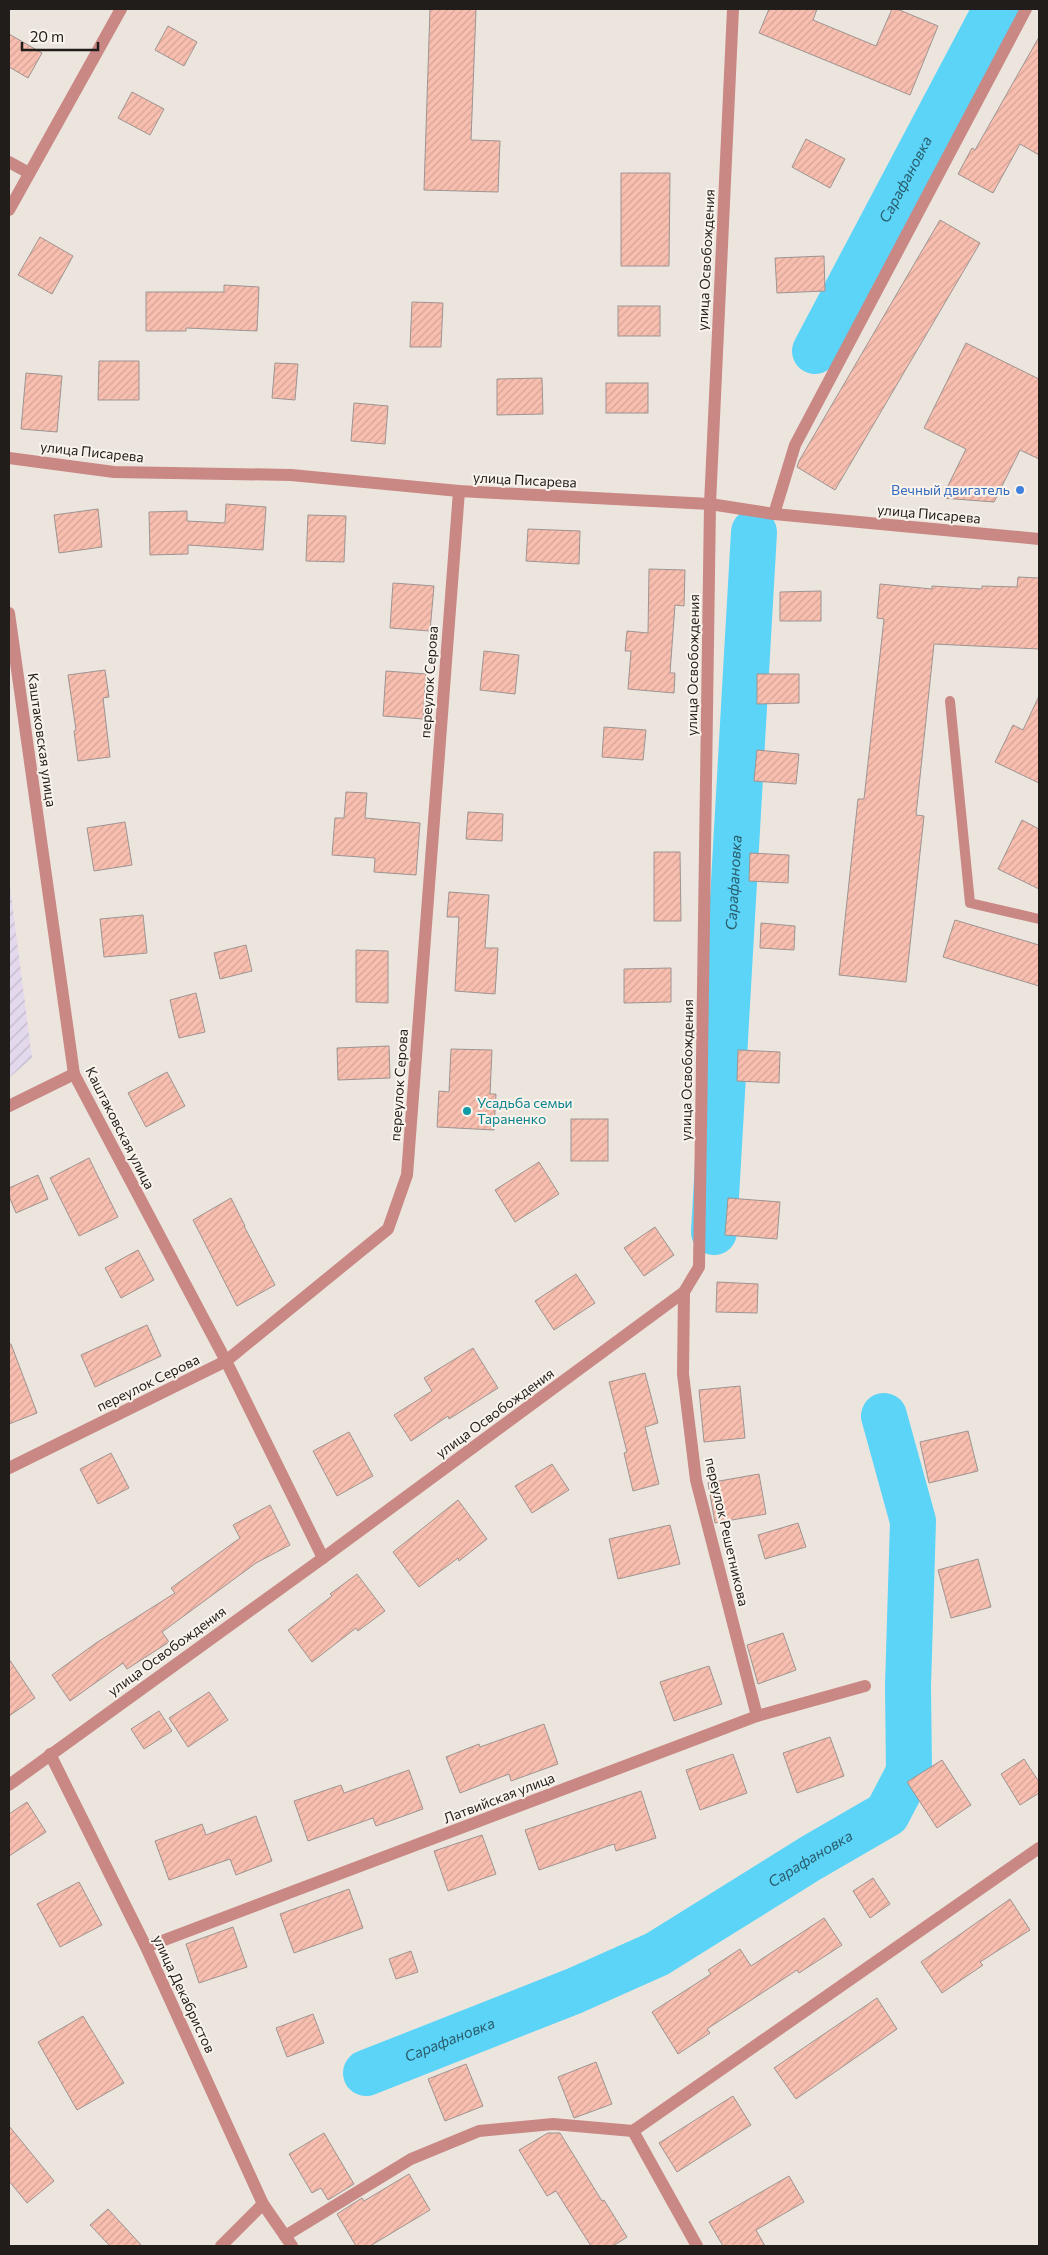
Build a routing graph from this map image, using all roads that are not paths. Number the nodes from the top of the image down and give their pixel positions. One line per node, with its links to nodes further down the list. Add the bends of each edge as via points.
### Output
1 (121, 9): 5 (street)
2 (733, 9): 9 (street, улица Освобождения)
3 (1026, 9): 10 (street, via 795,445)
4 (9, 162): 5 (street)
5 (29, 173): 6 (street)
6 (9, 210)
7 (9, 458): 8 (street, улица Писарева, via 114,472 291,475)
8 (459, 491): 9 (street, улица Писарева); 18 (street, переулок Серова, via 407,1175 388,1229)
9 (710, 504): 10 (street, улица Писарева); 17 (street, улица Освобождения, via 699,1267)
10 (774, 514): 11 (street, улица Писарева)
11 (1039, 539)
12 (9, 613): 15 (street, Каштаковская улица)
13 (950, 700): 14 (lane, via 970,903)
14 (1039, 919)
15 (74, 1074): 16 (street); 18 (street, Каштаковская улица)
16 (9, 1106)
17 (684, 1292): 20 (street, улица Освобождения); 22 (street, переулок Решетникова, via 683,1374 696,1480)
18 (226, 1361): 19 (street, переулок Серова); 20 (street, Каштаковская улица)
19 (9, 1468)
20 (323, 1558): 23 (street, улица Освобождения)
21 (865, 1686): 22 (street, Латвийская улица)
22 (757, 1716): 26 (street, Латвийская улица)
23 (50, 1754): 24 (street, улица Освобождения); 26 (street, улица Декабристов)
24 (9, 1786)
25 (1039, 1848): 27 (street)
26 (146, 1946): 28 (street, улица Декабристов)
27 (632, 2131): 29 (street, via 554,2124 479,2131 411,2159); 31 (street)
28 (263, 2204): 29 (street, улица Декабристов); 30 (street)
29 (288, 2241)
30 (221, 2246)
31 (697, 2246)

